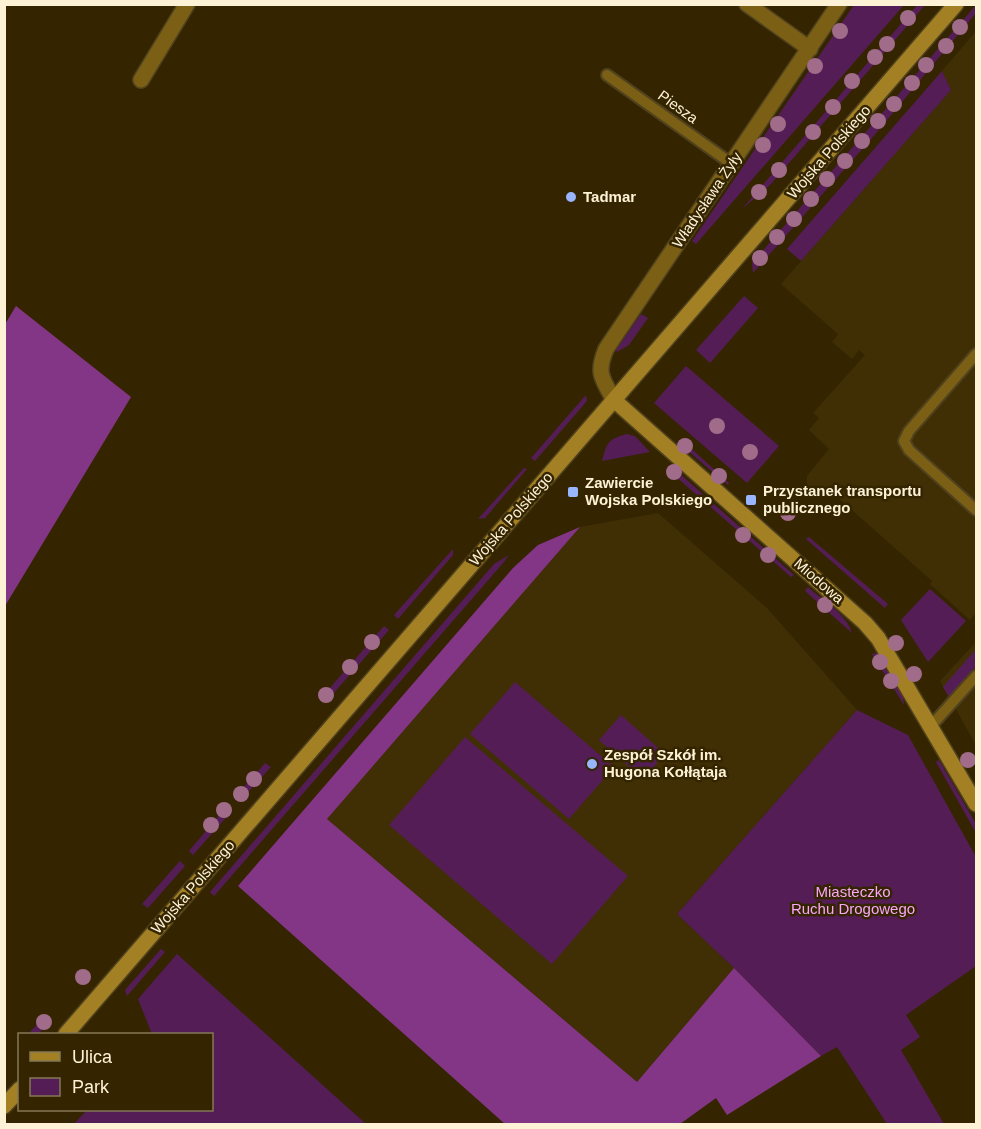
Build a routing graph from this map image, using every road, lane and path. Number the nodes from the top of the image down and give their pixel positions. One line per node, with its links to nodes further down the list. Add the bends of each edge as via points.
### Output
1 (186, 4): 7 (street)
2 (747, 4): 5 (street)
3 (839, 4): 5 (street, Władysława Żyły)
4 (956, 4): 10 (main road, Wojska Polskiego)
5 (810, 48): 8 (street, Władysława Żyły)
6 (607, 75): 8 (lane, Piesza)
7 (141, 80)
8 (732, 164): 10 (street, Władysława Żyły, via 606,350 600,376)
9 (976, 354): 11 (lane, via 904,441 909,450)
10 (614, 400): 13 (main road, Miodowa, via 865,623); 15 (main road, Wojska Polskiego)
11 (976, 510)
12 (976, 676): 13 (lane)
13 (931, 726): 14 (main road, Miodowa)
14 (976, 804)
15 (68, 1033)
16 (18, 1091): 17 (main road)
17 (4, 1106)

